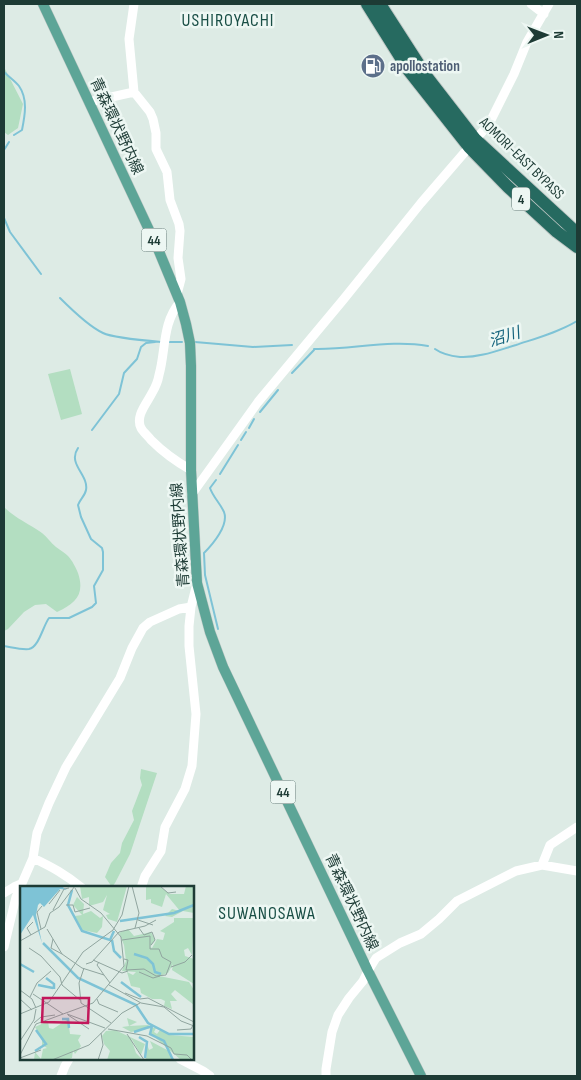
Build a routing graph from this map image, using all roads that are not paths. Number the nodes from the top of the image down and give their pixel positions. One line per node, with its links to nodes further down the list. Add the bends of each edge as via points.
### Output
1 (43, 4): 9 (main road, 青森環状野内線 / 44)
2 (134, 4): 8 (street, via 129,39)
3 (366, 4): 10 (highway, AOMORI-EAST BYPASS / 4, via 409,71)
4 (380, 4): 10 (highway, AOMORI-EAST BYPASS / 4)
5 (531, 4): 7 (street)
6 (549, 4): 7 (street)
7 (544, 14): 10 (street, via 527,42 489,124)
8 (134, 92): 9 (street); 13 (street, via 153,118 156,149 167,172 170,200 180,231)
9 (89, 102): 13 (main road, 青森環状野内線 / 44)
10 (472, 143): 11 (highway, AOMORI-EAST BYPASS / 4); 12 (highway, AOMORI-EAST BYPASS / 4, via 508,187); 15 (street, via 258,402)
11 (577, 233)
12 (577, 247)
13 (179, 298): 14 (main road, 青森環状野内線 / 44, via 190,343); 14 (street, via 168,323 159,375 139,422 141,429 161,450)
14 (191, 470): 15 (main road, 青森環状野内線 / 44)
15 (192, 494): 16 (main road, 青森環状野内線 / 44)
16 (197, 583): 17 (street); 28 (main road, 青森環状野内線 / 44, via 223,667)
17 (191, 608): 19 (street, via 178,609 143,628 120,678 66,767 37,833); 24 (street, via 188,646 196,714 192,766 185,789 165,827 161,851)
18 (577, 827): 20 (street, via 550,845)
19 (33, 858): 22 (street); 23 (street)
20 (542, 865): 21 (street); 28 (street, via 516,871 457,901 421,934 376,958)
21 (577, 871)
22 (21, 884): 26 (street)
23 (80, 886)
24 (142, 886)
25 (20, 887): 27 (street)
26 (4, 893)
27 (4, 947)
28 (368, 970): 33 (street, via 338,1014); 34 (main road, 青森環状野内線 / 44)
29 (68, 1060): 31 (street)
30 (182, 1060): 32 (street)
31 (61, 1076)
32 (210, 1076)
33 (326, 1076)
34 (421, 1076)

